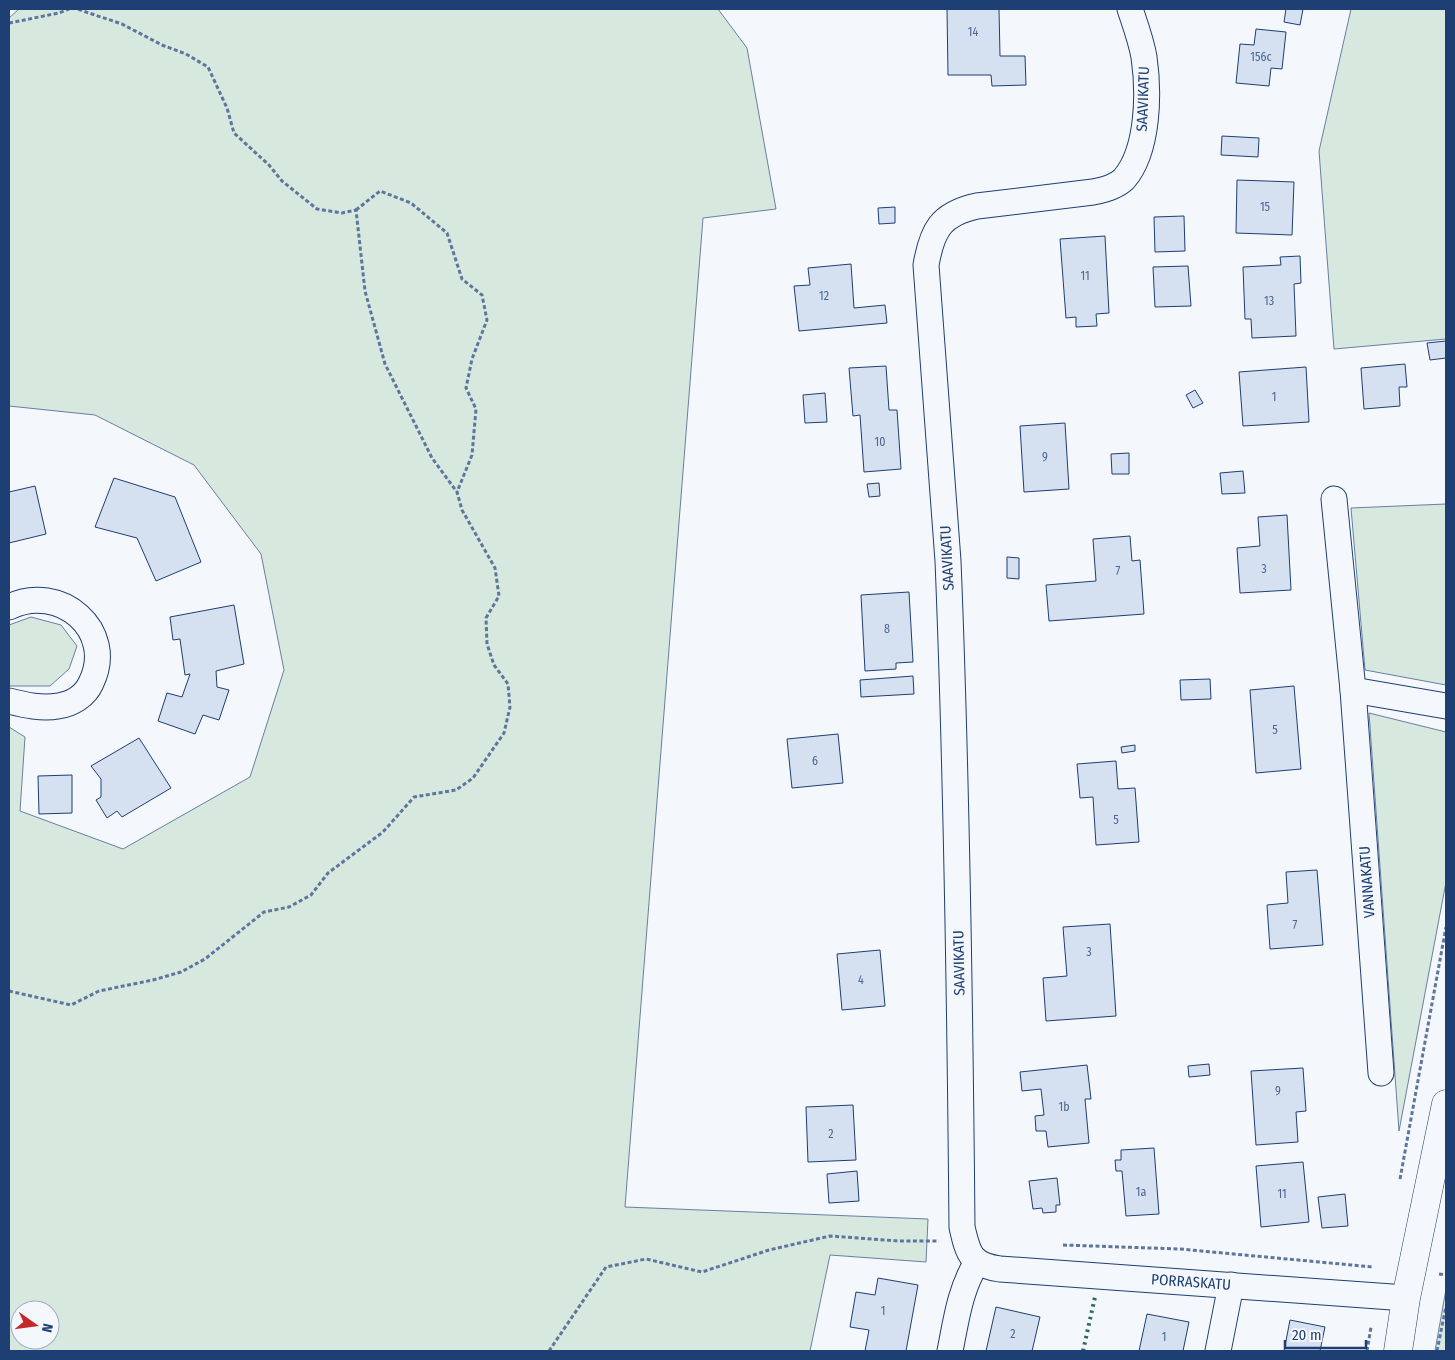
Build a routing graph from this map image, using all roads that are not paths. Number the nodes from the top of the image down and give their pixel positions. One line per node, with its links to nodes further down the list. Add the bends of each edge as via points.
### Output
1 (1130, 9): 9 (street, SAAVIKATU, via 1144,56 1146,88 1140,148 1123,180 1108,189 1093,192 962,209 950,216 933,234 926,265 948,561 958,839 962,1227)
2 (1334, 499): 4 (street, VANNAKATU)
3 (9, 607): 5 (street, via 36,599 70,608 94,636 98,654 97,671 88,688 76,700 59,706 38,707)
4 (1353, 690): 6 (street); 7 (street, VANNAKATU)
5 (9, 701)
6 (1446, 706)
7 (1381, 1073)
8 (1446, 1104): 11 (street)
9 (971, 1252): 10 (street, PORRASKATU, via 989,1267 1000,1269); 12 (street)
10 (1231, 1285): 11 (street, PORRASKATU); 13 (street)
11 (1406, 1298): 14 (street)
12 (950, 1351)
13 (1218, 1351)
14 (1398, 1351)

